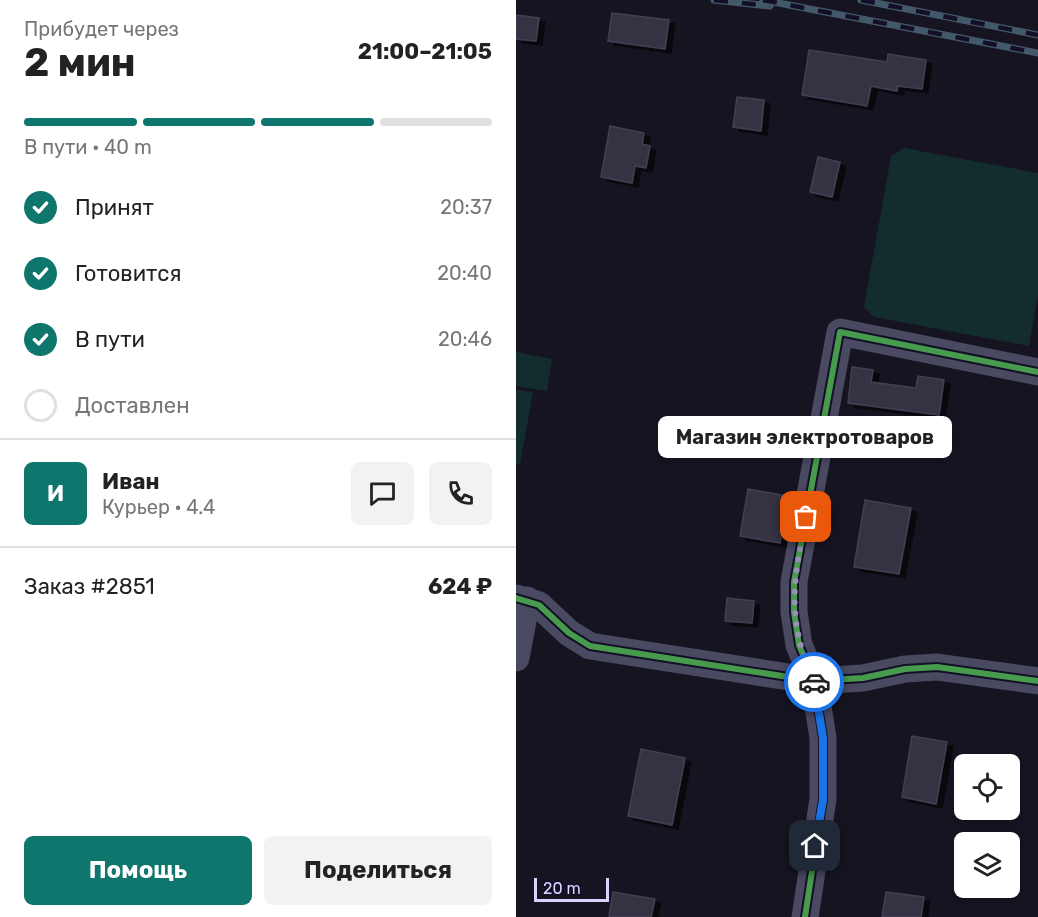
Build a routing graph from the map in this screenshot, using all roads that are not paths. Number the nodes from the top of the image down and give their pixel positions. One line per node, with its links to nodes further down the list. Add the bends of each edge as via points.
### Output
1 (1038, 372): 4 (street, via 840,332 794,582 800,645)
2 (522, 599): 3 (street); 4 (street, via 539,605 569,633 590,646)
3 (516, 658)
4 (814, 681): 5 (street, via 937,667); 6 (street, via 823,738 823,800)
5 (1038, 681)
6 (805, 917)

